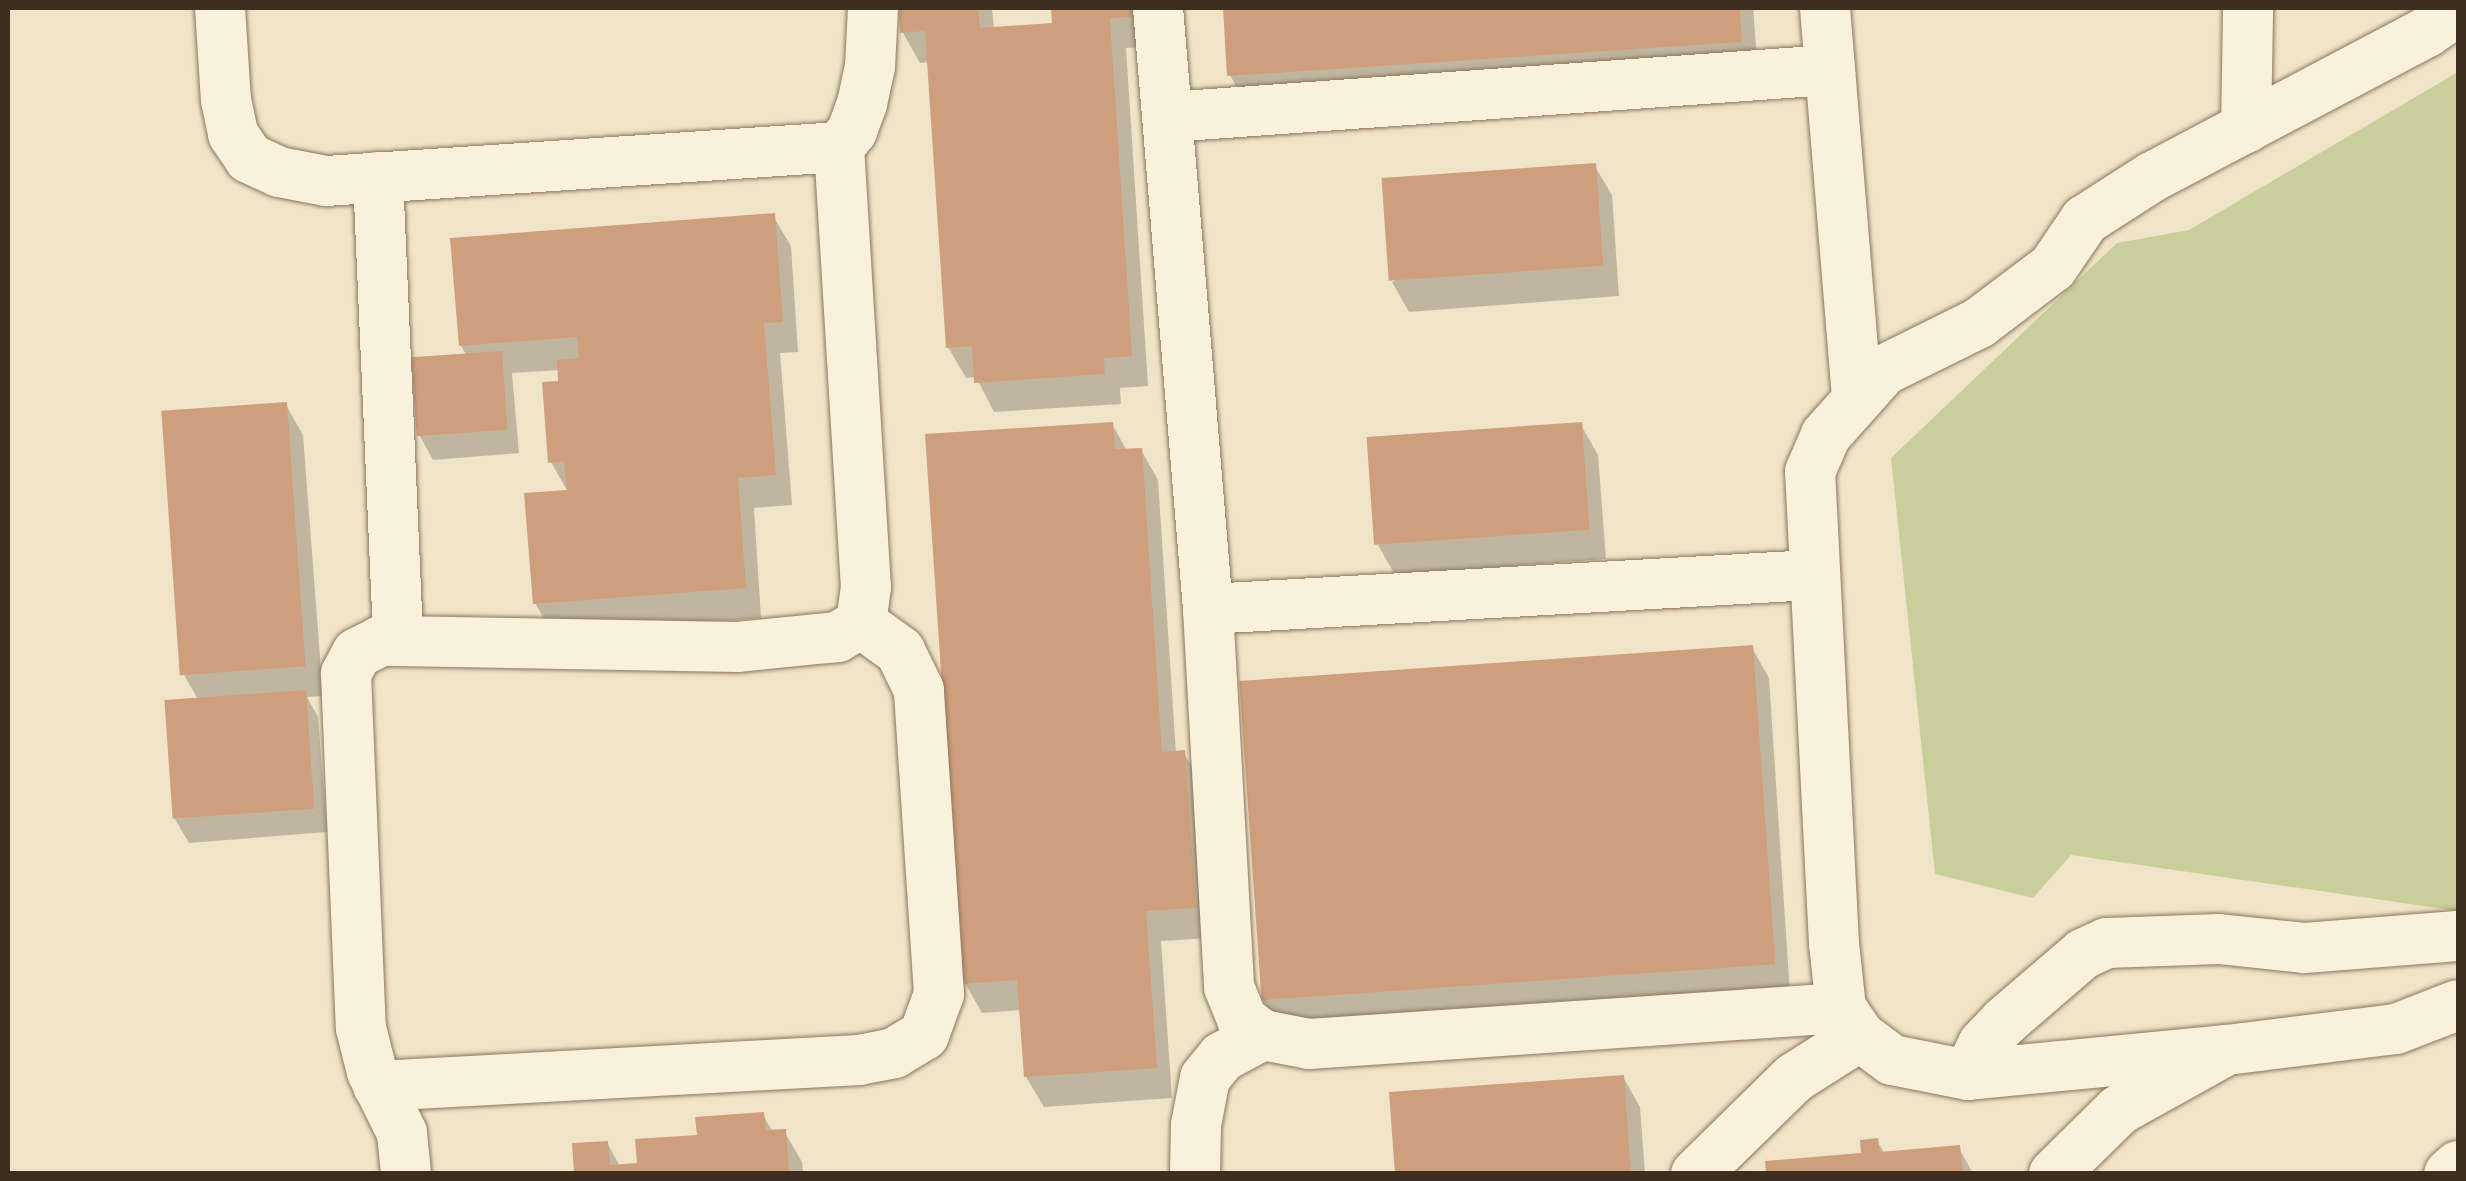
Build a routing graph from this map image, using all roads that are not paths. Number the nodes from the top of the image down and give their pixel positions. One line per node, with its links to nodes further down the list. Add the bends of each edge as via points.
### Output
1 (220, 8): 11 (lane, via 226,100 233,134 249,158 326,181)
2 (872, 8): 10 (lane, via 862,104)
3 (1158, 8): 8 (lane)
4 (1825, 8): 7 (lane)
5 (2248, 8): 9 (lane)
6 (2458, 10): 9 (lane)
7 (1830, 70): 8 (lane); 12 (lane)
8 (1169, 116): 14 (lane)
9 (2246, 128): 12 (lane, via 2085,220 2053,267 2024,290 1979,324 1884,370)
10 (838, 147): 11 (lane); 15 (lane, via 866,587)
11 (378, 177): 16 (lane)
12 (1857, 396): 13 (lane, via 1826,435 1810,472)
13 (1813, 575): 14 (lane); 19 (lane)
14 (1208, 609): 20 (lane, via 1229,987 1242,1020)
15 (861, 623): 16 (lane, via 838,637 738,647); 23 (lane, via 900,651 919,690 939,994 924,1035 894,1053 859,1060)
16 (398, 640): 23 (lane, via 357,653 346,674 361,1028)
17 (2458, 936): 22 (lane, via 2304,948 2219,940 2108,942 2083,954 2005,1021 1982,1044)
18 (2458, 1005): 21 (lane, via 2396,1029)
19 (1850, 1022): 20 (lane, via 1310,1044); 22 (lane, via 1892,1060); 27 (lane)
20 (1263, 1035): 26 (lane, via 1222,1057 1205,1078)
21 (2227, 1050): 22 (lane); 28 (lane, via 2119,1110)
22 (1968, 1074)
23 (378, 1086): 25 (lane, via 402,1133)
24 (2458, 1166): 29 (lane)
25 (406, 1174)
26 (1195, 1174)
27 (1696, 1174)
28 (2054, 1174)
29 (2450, 1174)

